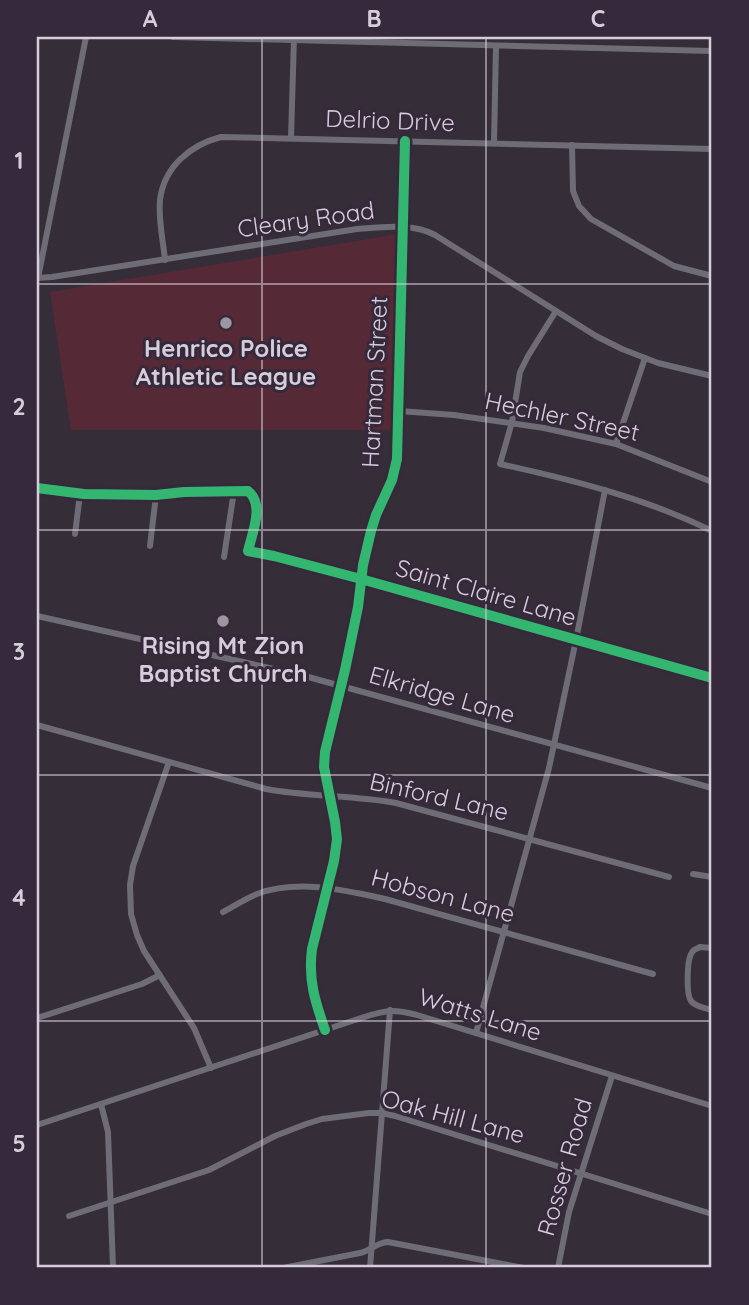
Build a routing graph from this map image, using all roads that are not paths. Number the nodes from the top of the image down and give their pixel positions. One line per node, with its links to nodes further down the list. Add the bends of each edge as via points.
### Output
1 (86, 37): 15 (street)
2 (173, 37): 3 (street)
3 (191, 37): 4 (street)
4 (294, 38): 5 (street); 7 (street)
5 (496, 46): 6 (street); 9 (street)
6 (712, 51)
7 (290, 138): 8 (street, Delrio Drive); 13 (street, Delrio Drive, via 220,137 183,156 161,192)
8 (405, 141): 9 (street, Delrio Drive); 12 (street, Hartman Street)
9 (494, 143): 10 (street, Delrio Drive)
10 (572, 145): 11 (street, Delrio Drive); 14 (street, via 573,191 591,219 674,267)
11 (712, 149)
12 (403, 228): 13 (street, Cleary Road, via 357,229); 16 (street, Cleary Road, via 428,231); 19 (street, Hartman Street)
13 (165, 260): 15 (street, Cleary Road)
14 (712, 276)
15 (37, 278)
16 (556, 311): 17 (street, Cleary Road); 20 (street, via 520,372)
17 (645, 358): 18 (street, Cleary Road); 21 (street)
18 (712, 376)
19 (399, 411): 20 (street, Hechler Street); 32 (street, Hartman Street, via 397,459 376,515)
20 (512, 422): 21 (street, Hechler Street); 24 (street, via 500,464)
21 (616, 444): 22 (street, Hechler Street)
22 (712, 482)
23 (37, 488): 26 (street)
24 (605, 490): 28 (street); 34 (street)
25 (234, 491): 27 (street); 31 (street); 32 (street, Saint Claire Lane, via 248,491 256,503 248,551)
26 (80, 494): 27 (street); 29 (street)
27 (156, 495): 30 (street)
28 (712, 531)
29 (75, 534)
30 (150, 546)
31 (224, 557)
32 (361, 579): 34 (street, Saint Claire Lane); 36 (street, Hartman Street)
33 (37, 616): 36 (street, Elkridge Lane)
34 (576, 640): 35 (street, Saint Claire Lane); 38 (street)
35 (712, 678)
36 (342, 687): 38 (street, Elkridge Lane); 41 (street, Hartman Street, via 324,761)
37 (37, 725): 39 (street, Binford Lane)
38 (555, 745): 40 (street, Elkridge Lane); 42 (street)
39 (169, 762): 41 (street, Binford Lane, via 266,789); 51 (street, via 130,886 136,935)
40 (712, 788)
41 (330, 796): 42 (street, Binford Lane, via 396,803); 46 (street, Hartman Street, via 337,839)
42 (530, 839): 44 (street, Binford Lane); 48 (street)
43 (693, 874): 45 (street)
44 (669, 877)
45 (712, 877)
46 (327, 889): 47 (street, Hobson Lane, via 276,889); 48 (street, Hobson Lane, via 385,899); 55 (street, Hartman Street, via 310,962 311,985)
47 (223, 912)
48 (504, 932): 50 (street, Hobson Lane); 56 (street)
49 (712, 948): 53 (street, via 700,947 692,953 688,992 694,1004)
50 (653, 974)
51 (160, 975): 54 (street); 57 (street, via 194,1028)
52 (390, 1010): 55 (street, Watts Lane); 56 (street, Watts Lane); 61 (street)
53 (712, 1010)
54 (37, 1018)
55 (325, 1030): 57 (street, Watts Lane)
56 (476, 1033): 58 (street, Watts Lane)
57 (211, 1068): 59 (street, Watts Lane)
58 (612, 1076): 60 (street, Watts Lane); 63 (street, Rosser Road)
59 (101, 1104): 62 (street, Watts Lane); 64 (street, via 108,1132)
60 (712, 1106)
61 (382, 1113): 63 (street, Oak Hill Lane); 64 (street, Oak Hill Lane, via 306,1124 209,1170); 67 (street)
62 (37, 1125)
63 (581, 1174): 65 (street, Oak Hill Lane); 72 (street, Rosser Road)
64 (111, 1203): 66 (street, Oak Hill Lane); 68 (street)
65 (712, 1214)
66 (69, 1216)
67 (372, 1247): 69 (street); 70 (street); 71 (street, via 388,1242)
68 (113, 1268)
69 (283, 1268)
70 (370, 1268)
71 (524, 1268)
72 (558, 1268)

